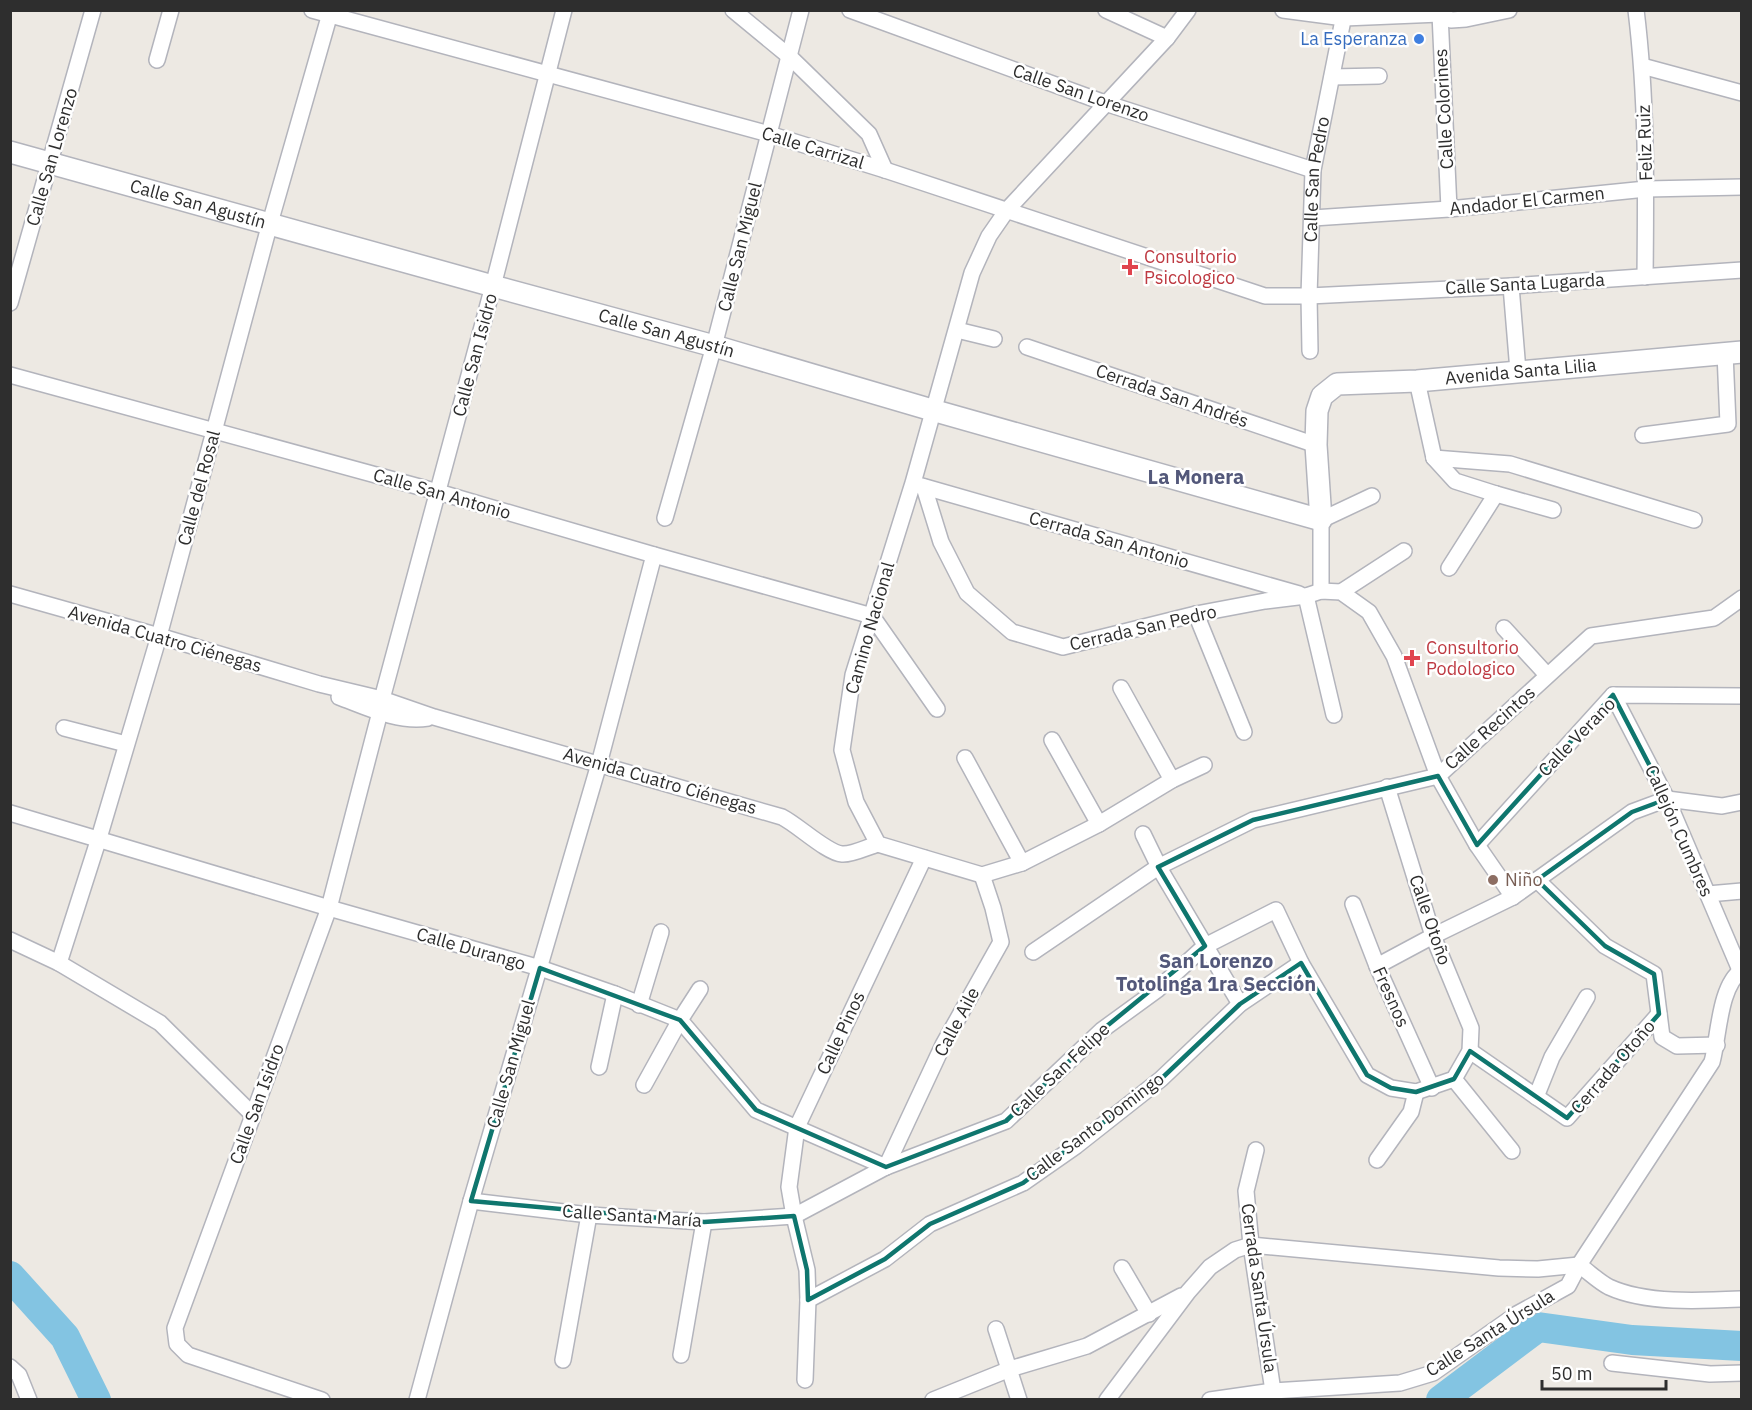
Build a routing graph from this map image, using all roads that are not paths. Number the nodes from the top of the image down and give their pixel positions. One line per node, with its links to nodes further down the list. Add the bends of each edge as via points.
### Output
1 (93, 10): 27 (street, Calle San Lorenzo)
2 (171, 10): 18 (street)
3 (312, 10): 14 (street, Calle Carrizal)
4 (564, 10): 20 (street, Calle San Isidro)
5 (734, 10): 17 (street)
6 (801, 10): 17 (street, Calle San Miguel)
7 (850, 10): 24 (street, Calle San Lorenzo)
8 (1106, 10): 16 (street)
9 (1188, 10): 16 (street, Camino Nacional)
10 (1283, 10): 15 (street)
11 (1509, 10): 13 (street, via 1452,20)
12 (1636, 10): 19 (street, Feliz Ruiz)
13 (1438, 12): 15 (street); 32 (street, Calle Colorines)
14 (330, 13): 20 (street, Calle Carrizal); 35 (street, Calle del Rosal)
15 (1344, 14): 22 (street, Calle San Pedro)
16 (1167, 39): 24 (street, Camino Nacional)
17 (790, 57): 25 (street, Calle San Miguel); 28 (street, via 868,134)
18 (158, 60)
19 (1642, 66): 23 (street); 31 (street, Feliz Ruiz)
20 (548, 75): 25 (street, Calle Carrizal); 38 (street, Calle San Isidro)
21 (1379, 76): 22 (street)
22 (1332, 77): 29 (street, Calle San Pedro)
23 (1742, 93)
24 (1105, 103): 29 (street, Calle San Lorenzo); 33 (street, Camino Nacional)
25 (769, 134): 28 (street, Calle Carrizal); 44 (street, Calle San Miguel)
26 (10, 152): 27 (street, Calle San Agustín)
27 (51, 163): 35 (street, Calle San Agustín); 41 (street, Calle San Lorenzo)
28 (885, 170): 33 (street, Calle Carrizal)
29 (1313, 170): 34 (street, Calle San Pedro)
30 (1742, 187): 31 (street, Andador El Carmen)
31 (1646, 189): 32 (street, Andador El Carmen); 37 (street, Feliz Ruiz)
32 (1449, 209): 34 (street, Andador El Carmen)
33 (1007, 210): 40 (street, Calle Carrizal, via 1265,296); 42 (street, Camino Nacional, via 989,236 972,273)
34 (1313, 218): 40 (street, Calle San Pedro)
35 (270, 223): 38 (street, Calle San Agustín); 52 (street, Calle del Rosal)
36 (1742, 270): 37 (street, Calle Santa Lugarda)
37 (1645, 277): 39 (street, Calle Santa Lugarda)
38 (494, 286): 44 (street, Calle San Agustín); 57 (street, Calle San Isidro)
39 (1511, 286): 40 (street, Calle Santa Lugarda); 48 (street)
40 (1309, 296): 46 (street, Calle San Pedro)
41 (10, 303)
42 (957, 330): 43 (street); 51 (street, Camino Nacional)
43 (994, 339)
44 (714, 345): 51 (street, Calle San Agustín); 61 (street, Calle San Miguel)
45 (1027, 347): 54 (street, Cerrada San Andrés)
46 (1310, 351)
47 (1733, 352): 48 (street, Avenida Santa Lilia); 53 (street, via 1728,424)
48 (1518, 371): 50 (street, Avenida Santa Lilia)
49 (10, 375): 52 (street, Calle San Antonio)
50 (1417, 381): 54 (street, Avenida Santa Lilia, via 1337,384 1329,389 1317,411); 55 (street)
51 (932, 410): 56 (street, Camino Nacional); 62 (street, Calle San Agustín)
52 (214, 431): 57 (street, Calle San Antonio); 74 (street, Calle del Rosal)
53 (1643, 435)
54 (1316, 445): 62 (street)
55 (1434, 458): 58 (street, via 1455,481); 63 (street, via 1510,464)
56 (918, 485): 69 (street, Cerrada San Antonio); 71 (street, Cerrada San Pedro, via 941,542 968,593 1012,632 1063,647); 72 (street, Camino Nacional)
57 (438, 492): 65 (street, Calle San Antonio); 79 (street, Calle San Isidro)
58 (1496, 494): 60 (street); 66 (street)
59 (1372, 496): 62 (street)
60 (1554, 510)
61 (665, 518)
62 (1321, 520): 69 (street)
63 (1694, 520)
64 (1404, 551): 67 (street)
65 (654, 555): 72 (street, Calle San Antonio); 87 (street, Calle San Miguel)
66 (1449, 567)
67 (1341, 592): 69 (street); 89 (street, via 1369,612 1394,656)
68 (10, 594): 74 (street, Avenida Cuatro Ciénegas)
69 (1313, 594): 71 (street, Cerrada San Pedro); 81 (street)
70 (1742, 598): 75 (street, Calle Recintos, via 1714,618 1591,636)
71 (1196, 614): 83 (street)
72 (872, 616): 80 (street); 98 (street, Camino Nacional, via 853,675 842,750 856,802)
73 (1504, 628): 75 (street)
74 (159, 636): 79 (street, Avenida Cuatro Ciénegas); 85 (street, Calle del Rosal)
75 (1547, 675): 89 (street, Calle Recintos)
76 (1121, 688): 90 (street)
77 (1613, 695): 78 (street, Calle Verano); 92 (street, Callejón Cumbres); 99 (street, Calle Verano)
78 (1742, 696)
79 (381, 706): 87 (street, Avenida Cuatro Ciénegas); 109 (street, Calle San Isidro)
80 (937, 709)
81 (1334, 715)
82 (64, 728): 85 (street)
83 (1244, 732)
84 (1052, 740): 95 (street)
85 (126, 744): 97 (street, Calle del Rosal)
86 (965, 758): 101 (street)
87 (599, 764): 98 (street, Avenida Cuatro Ciénegas, via 782,817 833,852 844,855); 118 (street, Calle San Miguel)
88 (1204, 765): 90 (street)
89 (1438, 776): 91 (street, Calle Recintos); 99 (street)
90 (1172, 780): 95 (street)
91 (1388, 787): 102 (street, Calle Recintos, via 1253,820); 111 (street, Calle Otoño)
92 (1667, 800): 93 (street, via 1722,806); 104 (street, via 1632,812); 106 (street, Callejón Cumbres)
93 (1742, 802)
94 (10, 813): 97 (street, Calle Durango)
95 (1100, 824): 101 (street)
96 (1143, 834): 102 (street)
97 (99, 838): 109 (street, Calle Durango); 115 (street, Calle del Rosal)
98 (878, 844): 100 (street)
99 (1477, 845): 107 (street)
100 (924, 858): 103 (street); 136 (street, Calle Pinos)
101 (1022, 863): 103 (street)
102 (1158, 867): 113 (street); 114 (street, Calle Recintos)
103 (982, 875): 140 (street, Calle Aile, via 1001,942 943,1045)
104 (1537, 880): 107 (street); 125 (street, via 1605,946 1654,974)
105 (1742, 891): 106 (street)
106 (1708, 894): 119 (street, Callejón Cumbres)
107 (1513, 897): 111 (street)
108 (1353, 904): 117 (street, Fresnos)
109 (329, 908): 118 (street, Calle Durango); 135 (street, Calle San Isidro)
110 (661, 932): 124 (street)
111 (1432, 936): 117 (street); 128 (street, Calle Otoño, via 1471,1028)
112 (10, 940): 115 (street)
113 (1205, 946): 116 (street, Calle San Felipe, via 1276,910); 123 (street); 140 (street, Calle San Felipe, via 1156,990 1102,1030 1006,1121)
114 (1033, 952)
115 (59, 963): 135 (street, via 160,1023)
116 (1301, 963): 123 (street, Calle Santo Domingo); 133 (street, via 1367,1075 1391,1088)
117 (1377, 966): 132 (street, Fresnos)
118 (540, 969): 121 (street, Calle Durango); 141 (street, Calle San Miguel)
119 (1741, 970): 127 (street, Calle Santa Úrsula, via 1733,978 1724,1000)
120 (700, 989): 126 (street)
121 (615, 994): 124 (street, Calle Durango); 129 (street)
122 (1587, 997): 134 (street, via 1552,1058)
123 (1240, 1004): 150 (street, Calle Santo Domingo, via 1161,1079 1050,1164 1023,1182 930,1224 885,1259)
124 (639, 1005): 126 (street, Calle Durango)
125 (1659, 1014): 127 (street, via 1662,1037 1677,1046); 134 (street, Cerrada Otoño, via 1567,1118)
126 (680, 1020): 131 (street); 136 (street, Calle Durango, via 756,1110)
127 (1717, 1045): 146 (street, Calle Santa Úrsula, via 1712,1062)
128 (1470, 1051): 130 (street); 134 (street, Cerrada Otoño)
129 (599, 1067)
130 (1454, 1079): 132 (street); 138 (street)
131 (644, 1085)
132 (1432, 1088): 133 (street)
133 (1416, 1092): 139 (street, via 1411,1112)
134 (1536, 1097)
135 (253, 1115): 162 (street, Calle San Isidro, via 175,1328 177,1344 188,1355)
136 (797, 1127): 140 (street, Calle Durango); 143 (street, Calle Pinos, via 789,1186)
137 (1256, 1150): 145 (street, Cerrada Santa Úrsula, via 1246,1191)
138 (1512, 1151)
139 (1377, 1160)
140 (886, 1167): 143 (street, Calle San Felipe)
141 (471, 1201): 142 (street, Calle Santa María); 163 (street, Calle San Miguel)
142 (589, 1215): 144 (street, Calle Santa María); 154 (street)
143 (794, 1216): 144 (street, Calle Santa María); 150 (street, Calle Pinos, via 807,1270)
144 (704, 1222): 153 (street)
145 (1251, 1245): 146 (street, Calle Santa Úrsula, via 1499,1268); 148 (street, via 1235,1250 1210,1267); 160 (street, Cerrada Santa Úrsula)
146 (1579, 1265): 149 (street, via 1608,1287 1643,1298); 160 (street, Calle Santa Úrsula, via 1568,1286 1516,1314 1433,1373 1400,1383)
147 (1122, 1268): 151 (street)
148 (1188, 1292): 151 (street); 166 (street)
149 (1742, 1299)
150 (808, 1300): 159 (street, Calle Pinos)
151 (1149, 1314): 157 (street, via 1087,1346)
152 (996, 1329): 157 (street)
153 (681, 1355)
154 (564, 1360)
155 (1612, 1363): 158 (street, via 1710,1374)
156 (10, 1367): 161 (street, via 19,1375)
157 (1010, 1369): 164 (street); 165 (street)
158 (1742, 1373)
159 (805, 1380)
160 (1273, 1391): 167 (street, Calle Santa Úrsula)
161 (29, 1400)
162 (322, 1400)
163 (417, 1400)
164 (933, 1400)
165 (1019, 1400)
166 (1107, 1400)
167 (1210, 1400)

